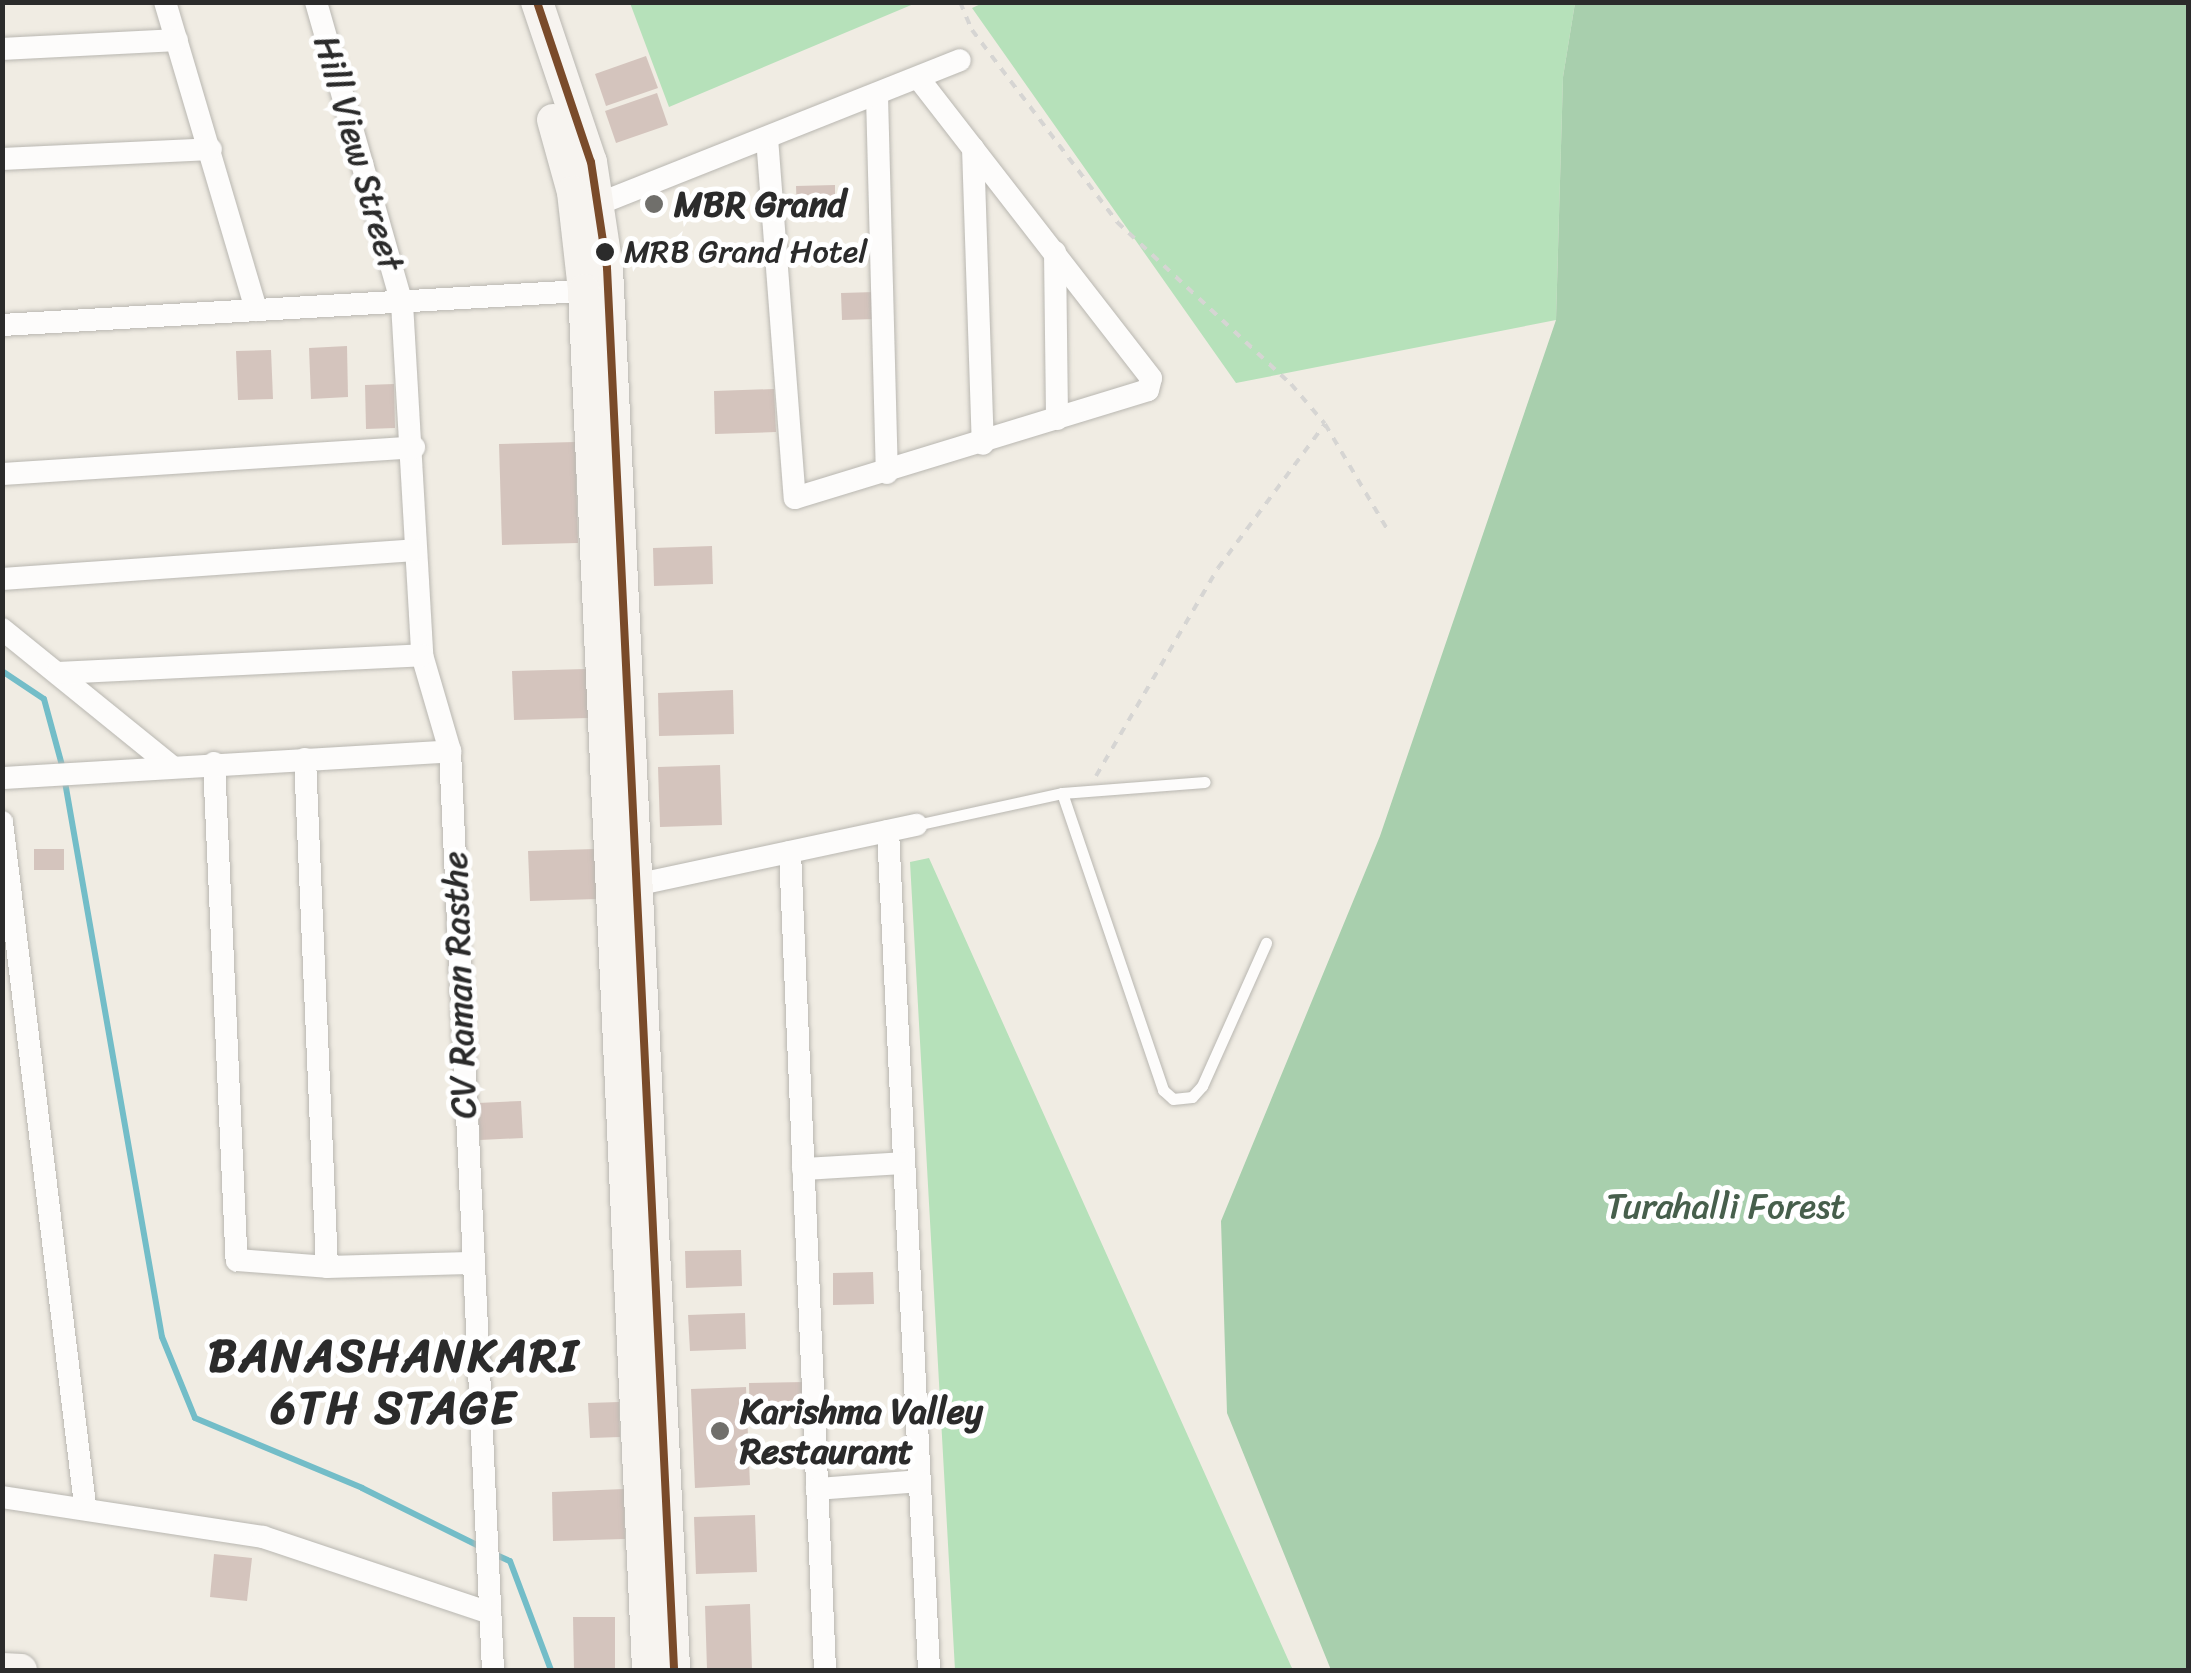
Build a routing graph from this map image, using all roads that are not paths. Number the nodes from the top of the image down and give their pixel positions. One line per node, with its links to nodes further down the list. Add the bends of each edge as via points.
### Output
1 (165, 2): 5 (street)
2 (316, 2): 17 (street, Hill View Street)
3 (514, 2): 16 (main road, via 566,160)
4 (537, 2): 14 (main road)
5 (176, 40): 6 (street); 12 (street)
6 (2, 49)
7 (960, 60): 8 (street)
8 (918, 78): 9 (street); 11 (street)
9 (877, 96): 10 (street); 23 (street)
10 (767, 138): 14 (street); 23 (street, via 793,496 803,500)
11 (973, 148): 15 (street); 21 (street)
12 (211, 149): 13 (street); 18 (street)
13 (2, 159)
14 (600, 203): 16 (main road)
15 (1056, 252): 20 (street); 20 (street, via 1153,382 1148,390)
16 (596, 290): 17 (street); 41 (main road)
17 (402, 303): 18 (street); 22 (street, CV Raman Rasthe)
18 (256, 310): 19 (street)
19 (2, 325)
20 (1057, 419): 21 (street)
21 (983, 444): 23 (street)
22 (414, 448): 24 (street); 25 (street, CV Raman Rasthe)
23 (887, 473)
24 (2, 474)
25 (415, 550): 26 (street); 28 (street, CV Raman Rasthe)
26 (2, 579)
27 (2, 629): 29 (street)
28 (422, 655): 29 (street); 30 (street, CV Raman Rasthe)
29 (58, 674): 33 (street)
30 (450, 752): 31 (street); 45 (street, CV Raman Rasthe)
31 (306, 759): 32 (street); 46 (street)
32 (214, 763): 33 (street); 46 (street, via 236,1256 248,1265)
33 (170, 766): 34 (street)
34 (2, 778)
35 (1205, 782): 36 (lane)
36 (1062, 793): 38 (lane); 42 (lane, via 1164,1090 1173,1098 1192,1097 1202,1086)
37 (2, 822): 50 (street)
38 (916, 825): 39 (street)
39 (888, 832): 40 (street); 43 (street)
40 (790, 852): 41 (street); 44 (street)
41 (625, 887): 55 (main road); 56 (main road)
42 (1266, 942)
43 (904, 1163): 44 (street); 47 (street)
44 (803, 1169): 48 (street)
45 (469, 1263): 46 (street); 51 (street, CV Raman Rasthe)
46 (327, 1267)
47 (920, 1481): 48 (street); 58 (street)
48 (817, 1489): 57 (street)
49 (2, 1497): 50 (street)
50 (85, 1506): 51 (street, via 263,1537)
51 (490, 1613): 54 (street, CV Raman Rasthe)
52 (2, 1669): 53 (main road)
53 (20, 1670)
54 (493, 1670)
55 (648, 1670)
56 (674, 1670)
57 (824, 1670)
58 (929, 1670)

